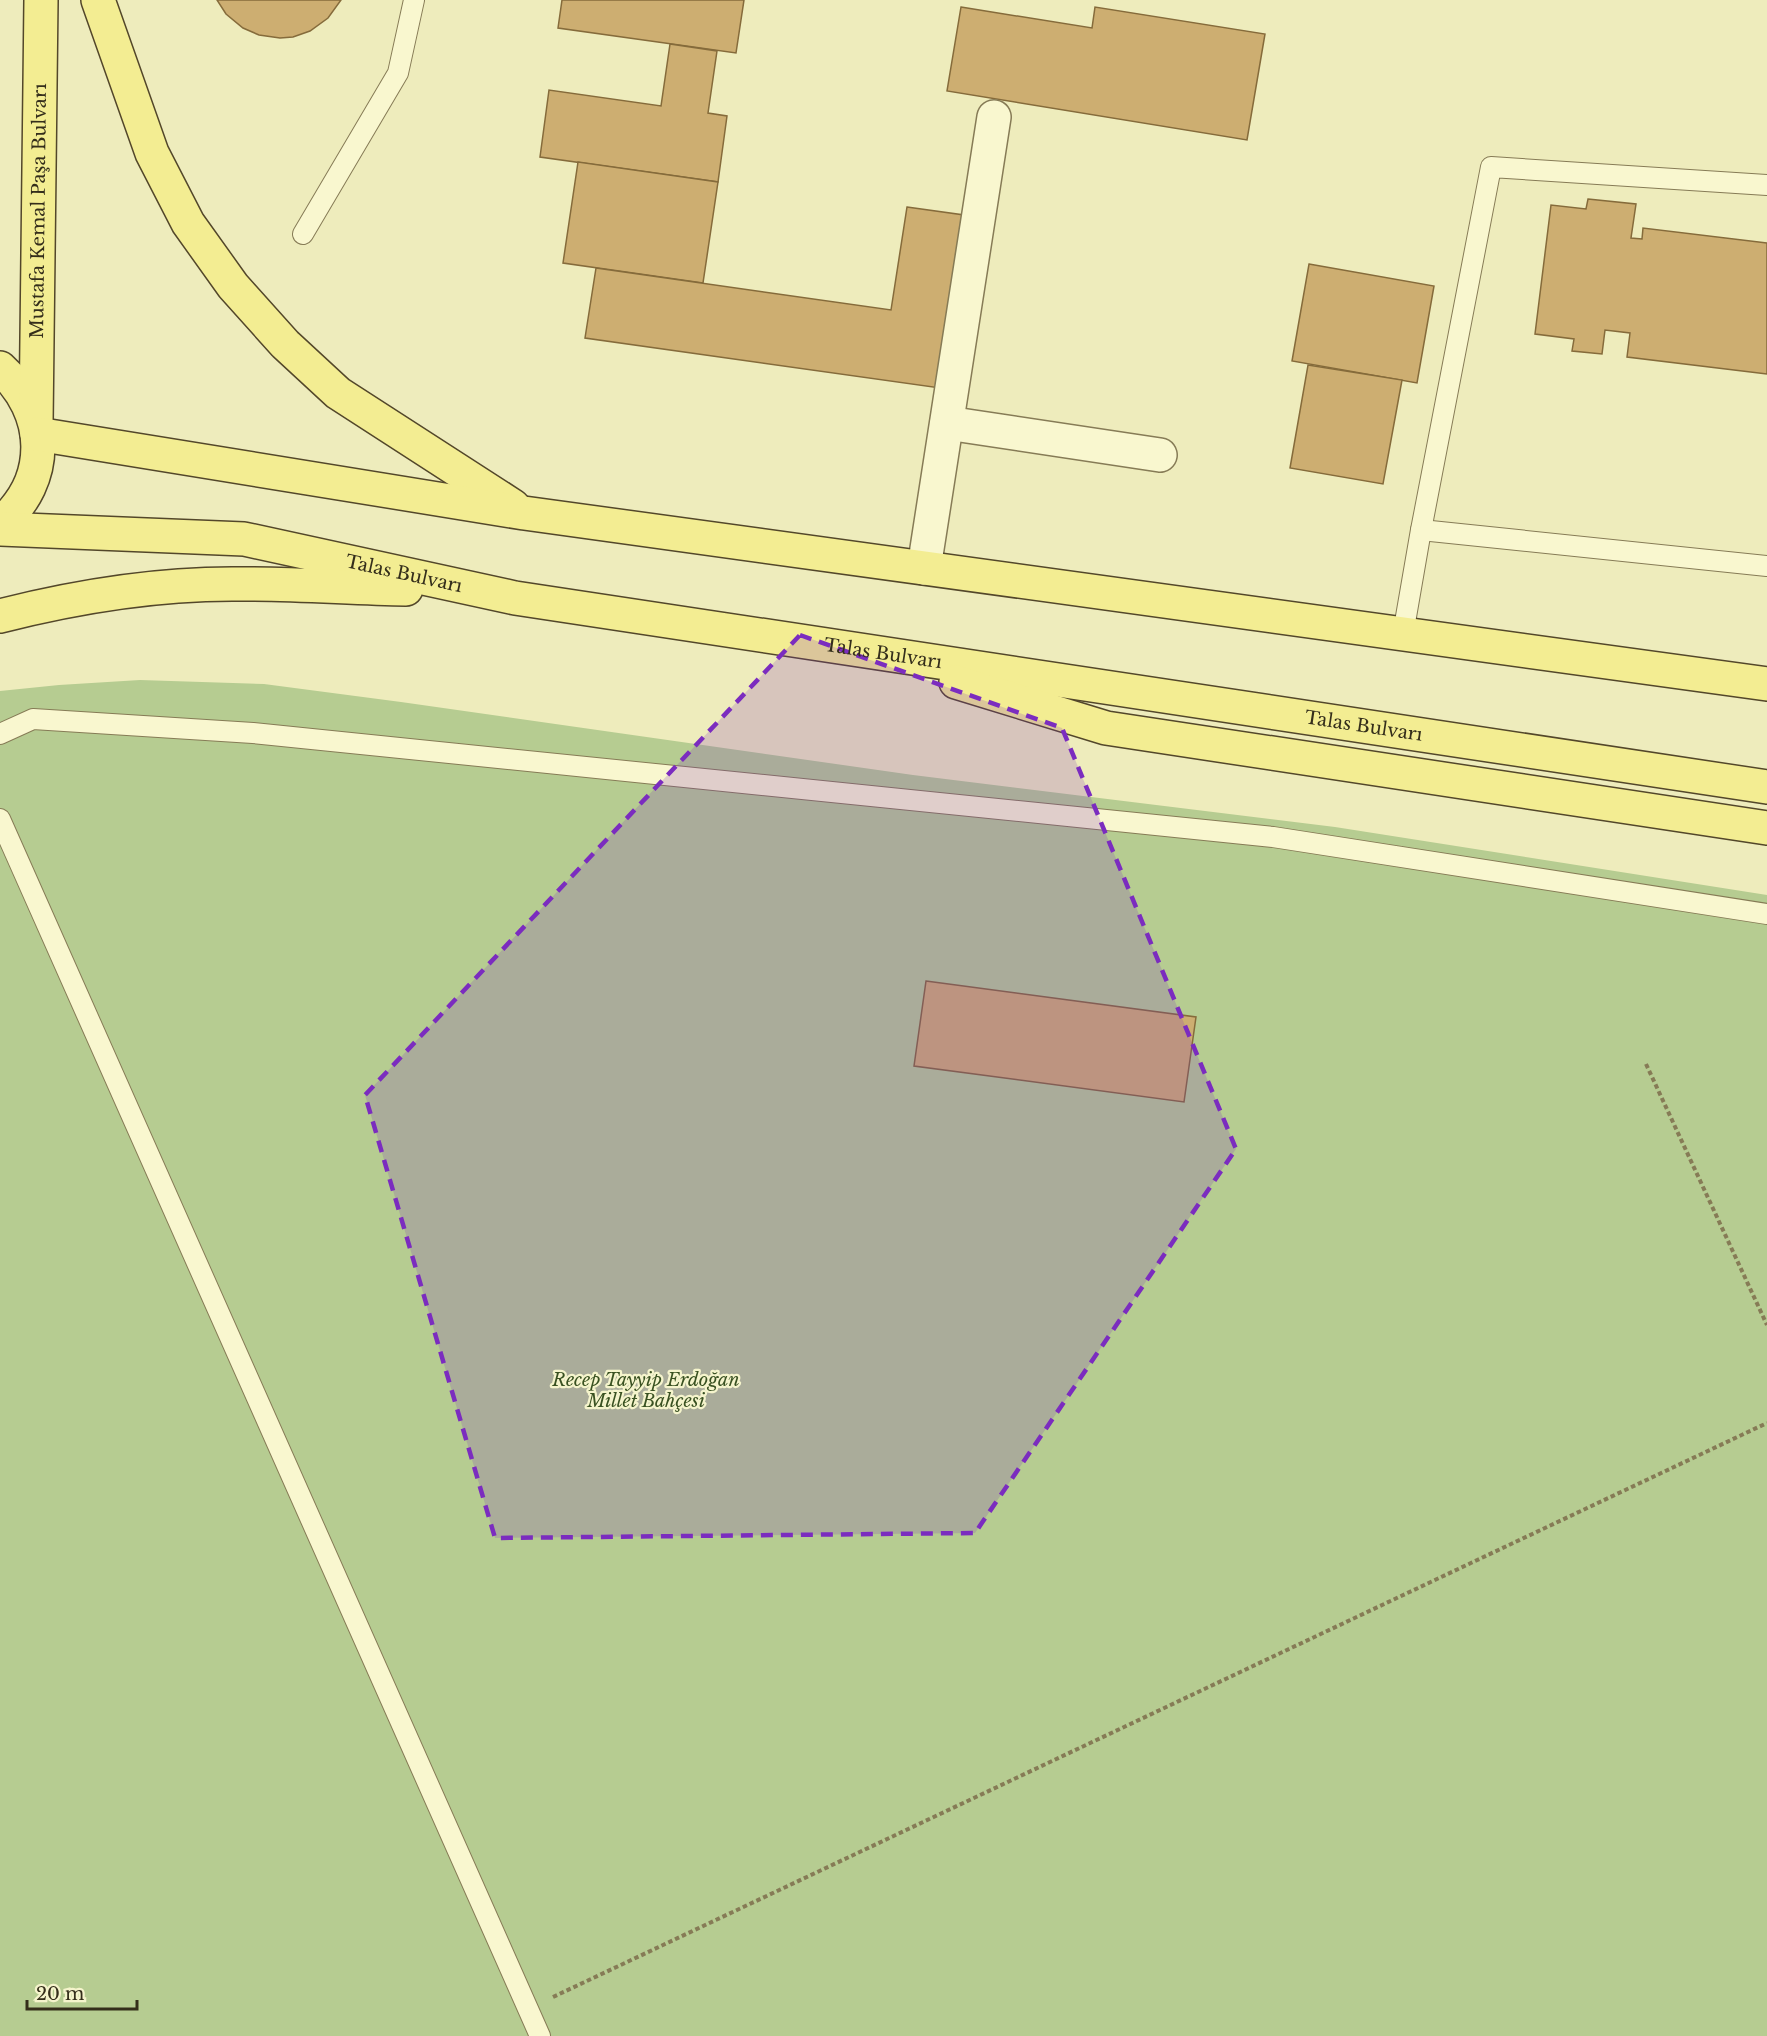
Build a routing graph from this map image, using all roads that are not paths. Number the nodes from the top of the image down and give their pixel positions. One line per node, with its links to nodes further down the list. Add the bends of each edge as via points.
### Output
1 (41, 0): 9 (main road, Mustafa Kemal Paşa Bulvarı)
2 (98, 0): 11 (main road, via 152,153 188,223 234,286 285,344 338,393)
3 (414, 0): 6 (lane, via 398,73)
4 (994, 117): 8 (street)
5 (1767, 185): 14 (lane, via 1491,167)
6 (303, 234)
7 (0, 368): 9 (main road, via 27,400)
8 (947, 423): 10 (street); 16 (street)
9 (37, 428): 11 (main road); 12 (main road, Mustafa Kemal Paşa Bulvarı, via 35,471 26,493)
10 (1160, 455)
11 (524, 513): 16 (main road)
12 (0, 524)
13 (0, 529): 17 (main road, Talas Bulvarı, via 244,538)
14 (1421, 530): 15 (lane); 19 (lane)
15 (1767, 566)
16 (924, 568): 19 (main road)
17 (485, 592): 18 (main road, via 231,584 92,597); 20 (main road, Talas Bulvarı)
18 (0, 616)
19 (1403, 634): 21 (main road)
20 (848, 649): 23 (main road, Talas Bulvarı); 25 (main road, via 1106,728)
21 (1767, 684)
22 (0, 734): 26 (lane, via 33,719 301,737 1273,837)
23 (1767, 787)
24 (0, 819): 27 (lane)
25 (1767, 828)
26 (1767, 914)
27 (540, 2036)

